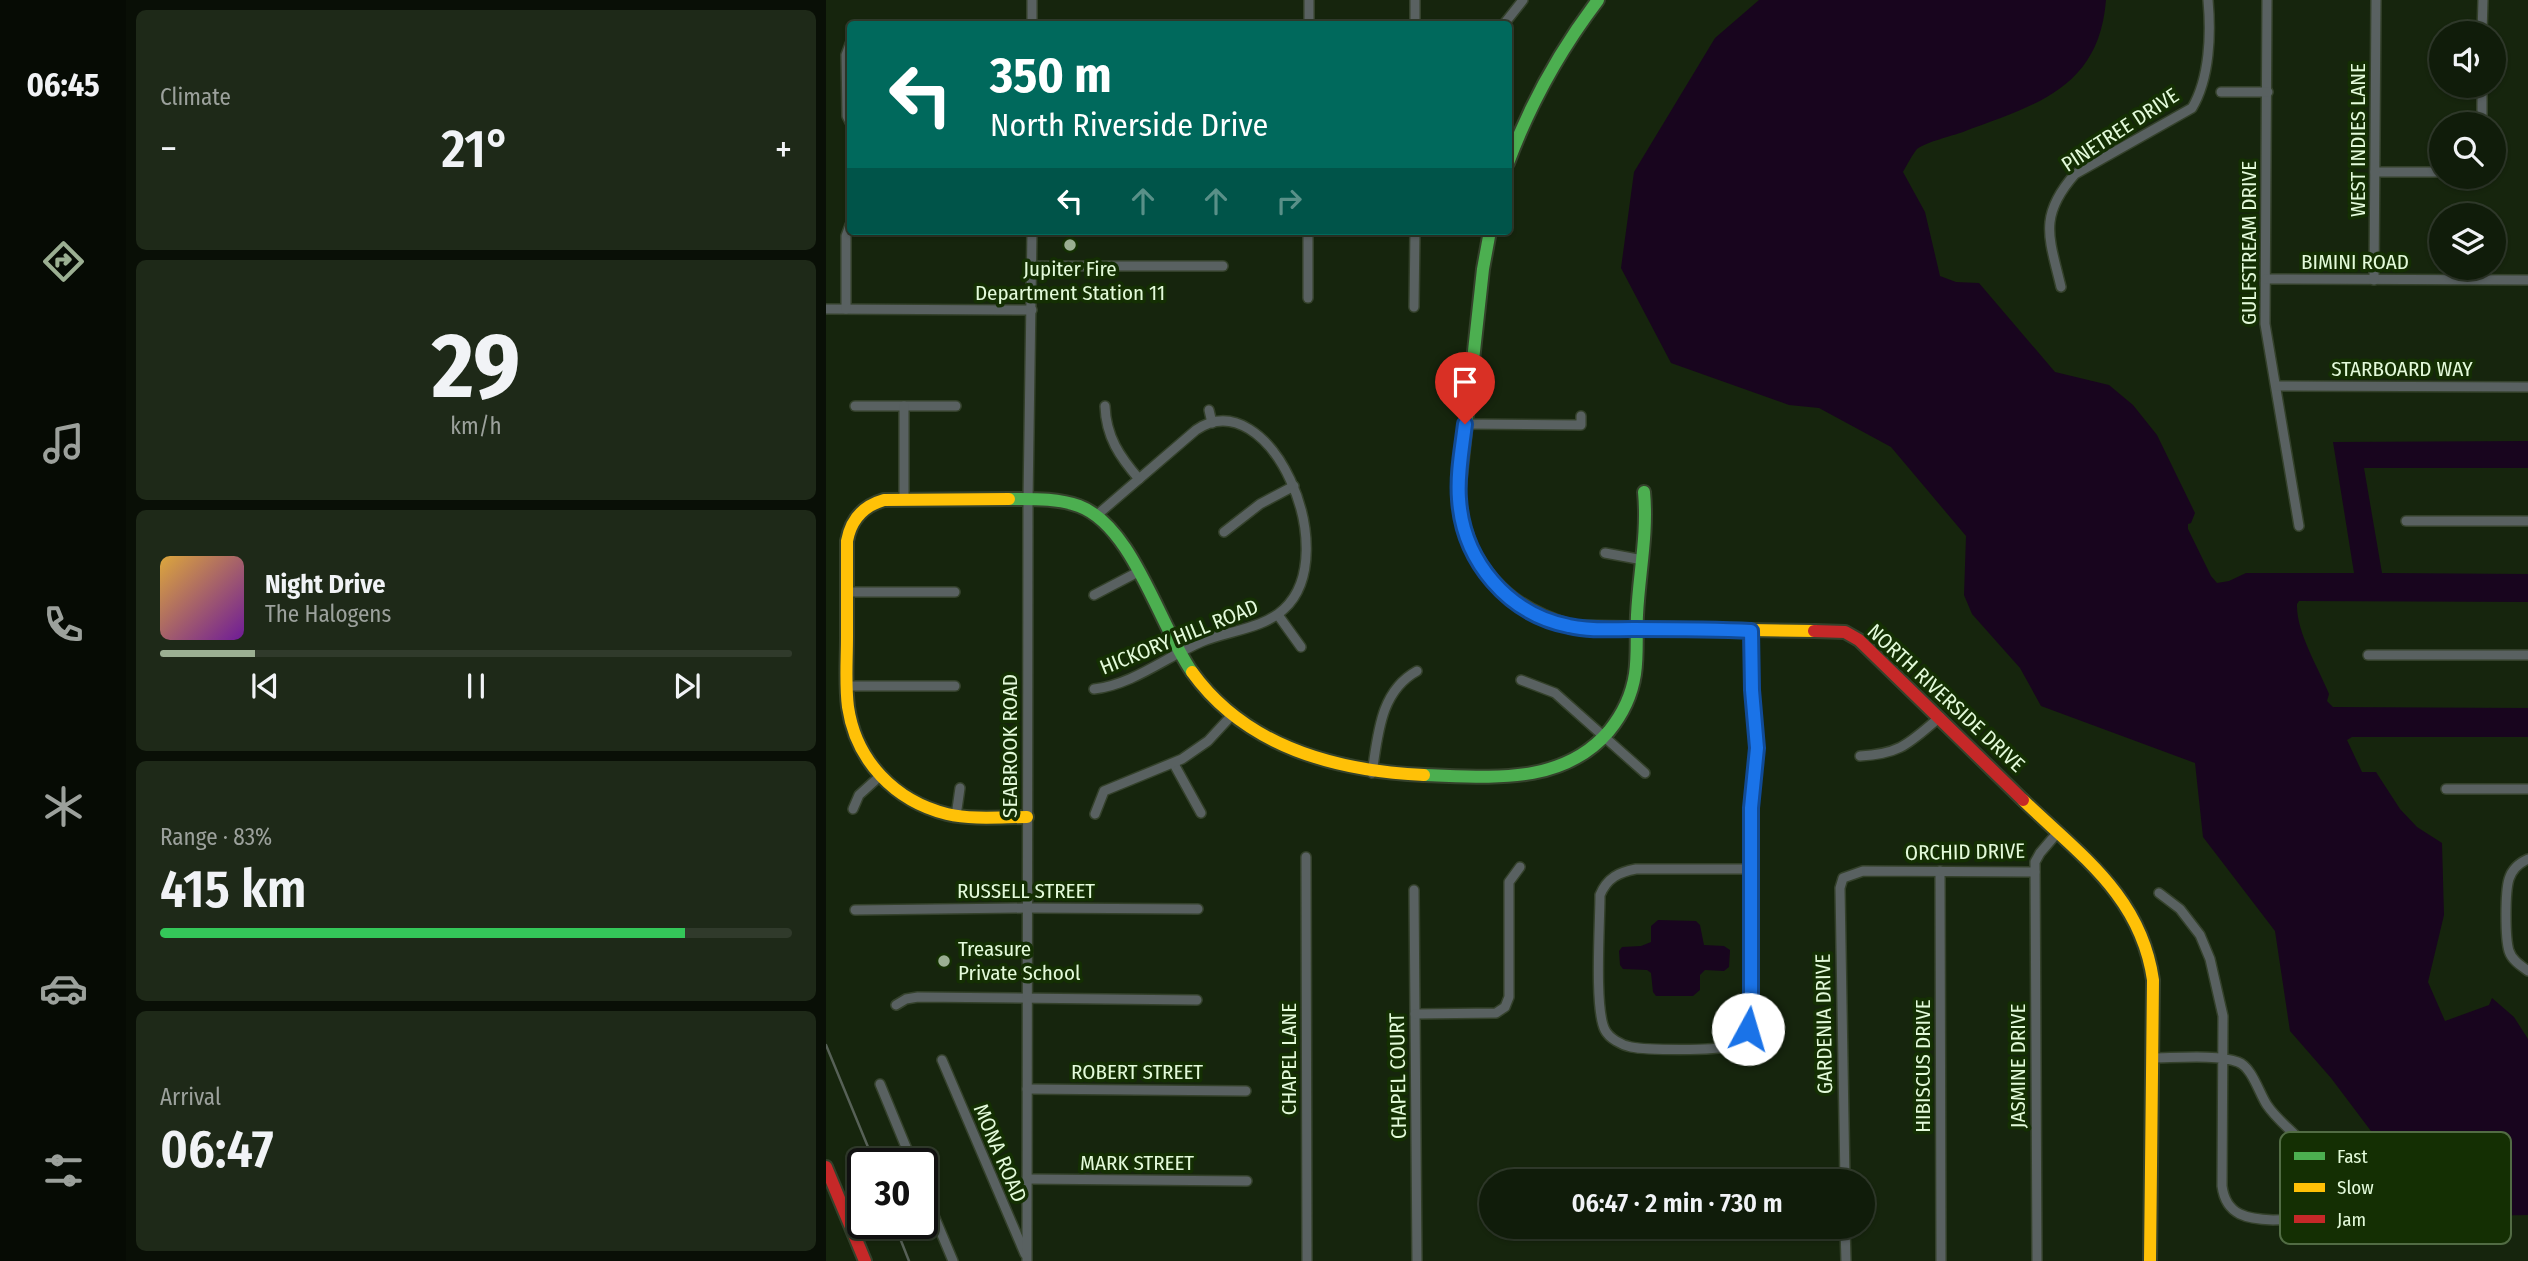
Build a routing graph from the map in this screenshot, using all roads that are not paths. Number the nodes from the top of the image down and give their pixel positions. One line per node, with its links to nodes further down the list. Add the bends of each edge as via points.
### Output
1 (1032, 0): 10 (street)
2 (1309, 0): 11 (street)
3 (1415, 0): 12 (street)
4 (1523, 0): 13 (street)
5 (1598, 0): 19 (street, via 1544,82)
6 (2208, 0): 32 (street, PINETREE DRIVE, via 2209,47 2192,108 2076,174 2052,207 2049,239)
7 (2267, 0): 17 (street, GULFSTREAM DRIVE)
8 (2376, 0): 20 (street, WEST INDIES LANE)
9 (2483, 0): 14 (street)
10 (1032, 21)
11 (1309, 21)
12 (1415, 21)
13 (1506, 21)
14 (2482, 21)
15 (847, 52): 18 (street)
16 (2221, 92): 17 (street)
17 (2268, 92): 29 (street, GULFSTREAM DRIVE)
18 (847, 116)
19 (1512, 152)
20 (2375, 172): 21 (street); 30 (street, WEST INDIES LANE)
21 (2429, 172)
22 (847, 233): 36 (street)
23 (1032, 235): 27 (street, SEABROOK ROAD)
24 (1308, 235): 33 (street)
25 (1415, 235): 34 (street)
26 (1489, 235): 47 (street, NORTH RIVERSIDE DRIVE)
27 (1032, 266): 28 (street); 37 (street, SEABROOK ROAD)
28 (1223, 266)
29 (2266, 279): 30 (street, BIMINI ROAD); 38 (street, GULFSTREAM DRIVE, via 2264,324)
30 (2374, 280): 31 (street, BIMINI ROAD)
31 (2528, 280)
32 (2061, 287)
33 (1308, 298)
34 (1414, 307)
35 (826, 309): 36 (street)
36 (846, 309): 37 (street)
37 (1032, 310): 52 (street, SEABROOK ROAD)
38 (2277, 386): 39 (street, STARBOARD WAY); 56 (street, GULFSTREAM DRIVE)
39 (2528, 387)
40 (855, 406): 41 (street)
41 (904, 406): 42 (street); 51 (street)
42 (956, 406)
43 (1105, 407): 48 (street, via 1116,449)
44 (1209, 410): 46 (street)
45 (1581, 416): 47 (street, via 1581,425)
46 (1212, 423): 48 (street, via 1196,430); 49 (street, HICKORY HILL ROAD, via 1252,430 1273,451)
47 (1465, 424): 65 (street, NORTH RIVERSIDE DRIVE, via 1460,514 1468,541 1488,577 1518,605 1549,621 1589,629)
48 (1139, 479): 53 (street)
49 (1294, 486): 57 (street, via 1260,504); 64 (street, HICKORY HILL ROAD, via 1305,519 1306,560 1296,594)
50 (1644, 492): 59 (street)
51 (904, 500): 52 (street); 61 (street, via 878,501 853,520 847,541)
52 (1028, 500): 53 (street, via 1067,502); 91 (street, SEABROOK ROAD)
53 (1097, 515): 60 (street, via 1121,540)
54 (2406, 521): 55 (street)
55 (2528, 521)
56 (2299, 526)
57 (1224, 532)
58 (1605, 553): 59 (street)
59 (1643, 560): 65 (street)
60 (1138, 572): 63 (street); 68 (street)
61 (847, 592): 62 (street); 73 (street)
62 (955, 592)
63 (1094, 594)
64 (1278, 615): 67 (street); 68 (street, HICKORY HILL ROAD)
65 (1636, 629): 66 (street, NORTH RIVERSIDE DRIVE); 78 (street, via 1632,689)
66 (1751, 631): 77 (street, NORTH RIVERSIDE DRIVE, via 1850,634); 96 (street, via 1757,748)
67 (1301, 647)
68 (1180, 652): 75 (street, HICKORY HILL ROAD, via 1113,687); 76 (street, via 1198,681)
69 (2368, 655): 70 (street)
70 (2528, 655)
71 (1417, 671): 81 (street, via 1399,684 1387,701)
72 (1521, 680): 78 (street, via 1555,693)
73 (847, 686): 74 (street); 83 (street, via 854,732)
74 (955, 686)
75 (1094, 689)
76 (1232, 715): 80 (street, via 1208,741); 81 (street, via 1269,740 1305,756)
77 (1940, 717): 79 (street, via 1895,751); 92 (street, NORTH RIVERSIDE DRIVE)
78 (1605, 736): 81 (street, via 1575,760 1534,774); 82 (street)
79 (1860, 756)
80 (1174, 764): 88 (street); 89 (street, via 1104,791)
81 (1372, 773)
82 (1645, 773)
83 (880, 776): 87 (street, via 859,795); 90 (street, via 915,803)
84 (960, 788): 90 (street)
85 (2446, 789): 86 (street)
86 (2528, 789)
87 (853, 809)
88 (1201, 813)
89 (1095, 814)
90 (957, 816): 91 (street)
91 (1027, 817): 102 (street, SEABROOK ROAD)
92 (2058, 832): 98 (street, ORCHID DRIVE, via 2039,853); 110 (street, NORTH RIVERSIDE DRIVE, via 2115,888 2141,928 2153,979)
93 (1306, 857): 128 (street, CHAPEL LANE)
94 (2528, 859): 105 (street, via 2512,873 2508,888 2509,949)
95 (1520, 867): 109 (street, via 1509,882 1509,997 1505,1007 1496,1013)
96 (1751, 869): 96 (street, via 1748,1029 1728,1046 1713,1049 1631,1047 1617,1042 1606,1032 1600,1006 1600,895 1604,886 1621,872 1636,869)
97 (1940, 872): 98 (street, ORCHID DRIVE); 99 (street, ORCHID DRIVE); 131 (street, HIBISCUS DRIVE)
98 (2035, 872): 132 (street, JASMINE DRIVE)
99 (1852, 874): 119 (street, GARDENIA DRIVE, via 1843,878 1840,888)
100 (1414, 890): 109 (street, CHAPEL COURT)
101 (2159, 893): 111 (street, via 2191,921 2207,949 2223,1016)
102 (1027, 908): 103 (street, RUSSELL STREET); 104 (street, RUSSELL STREET); 106 (street, SEABROOK ROAD)
103 (1198, 909)
104 (855, 910)
105 (2528, 971)
106 (1027, 998): 107 (street); 108 (street, via 918,997); 114 (street, SEABROOK ROAD)
107 (1198, 1000)
108 (896, 1005)
109 (1415, 1014): 129 (street, CHAPEL COURT)
110 (2152, 1058): 111 (street); 133 (street, NORTH RIVERSIDE DRIVE)
111 (2224, 1059): 116 (street, via 2240,1062 2275,1116); 122 (street, via 2224,1198 2235,1212 2251,1219)
112 (942, 1060): 125 (street, MONA ROAD)
113 (880, 1084): 117 (street)
114 (1027, 1089): 115 (street, ROBERT STREET); 120 (street, SEABROOK ROAD)
115 (1246, 1090)
116 (2291, 1132)
117 (906, 1148)
118 (826, 1167): 126 (street)
119 (1844, 1169)
120 (1027, 1179): 121 (street, MARK STREET); 125 (street, SEABROOK ROAD)
121 (1247, 1181)
122 (2280, 1220)
123 (938, 1225): 127 (street)
124 (1845, 1239): 130 (street)
125 (1027, 1260)
126 (865, 1261)
127 (953, 1261)
128 (1307, 1261)
129 (1417, 1261)
130 (1846, 1261)
131 (1941, 1261)
132 (2037, 1261)
133 (2150, 1261)

